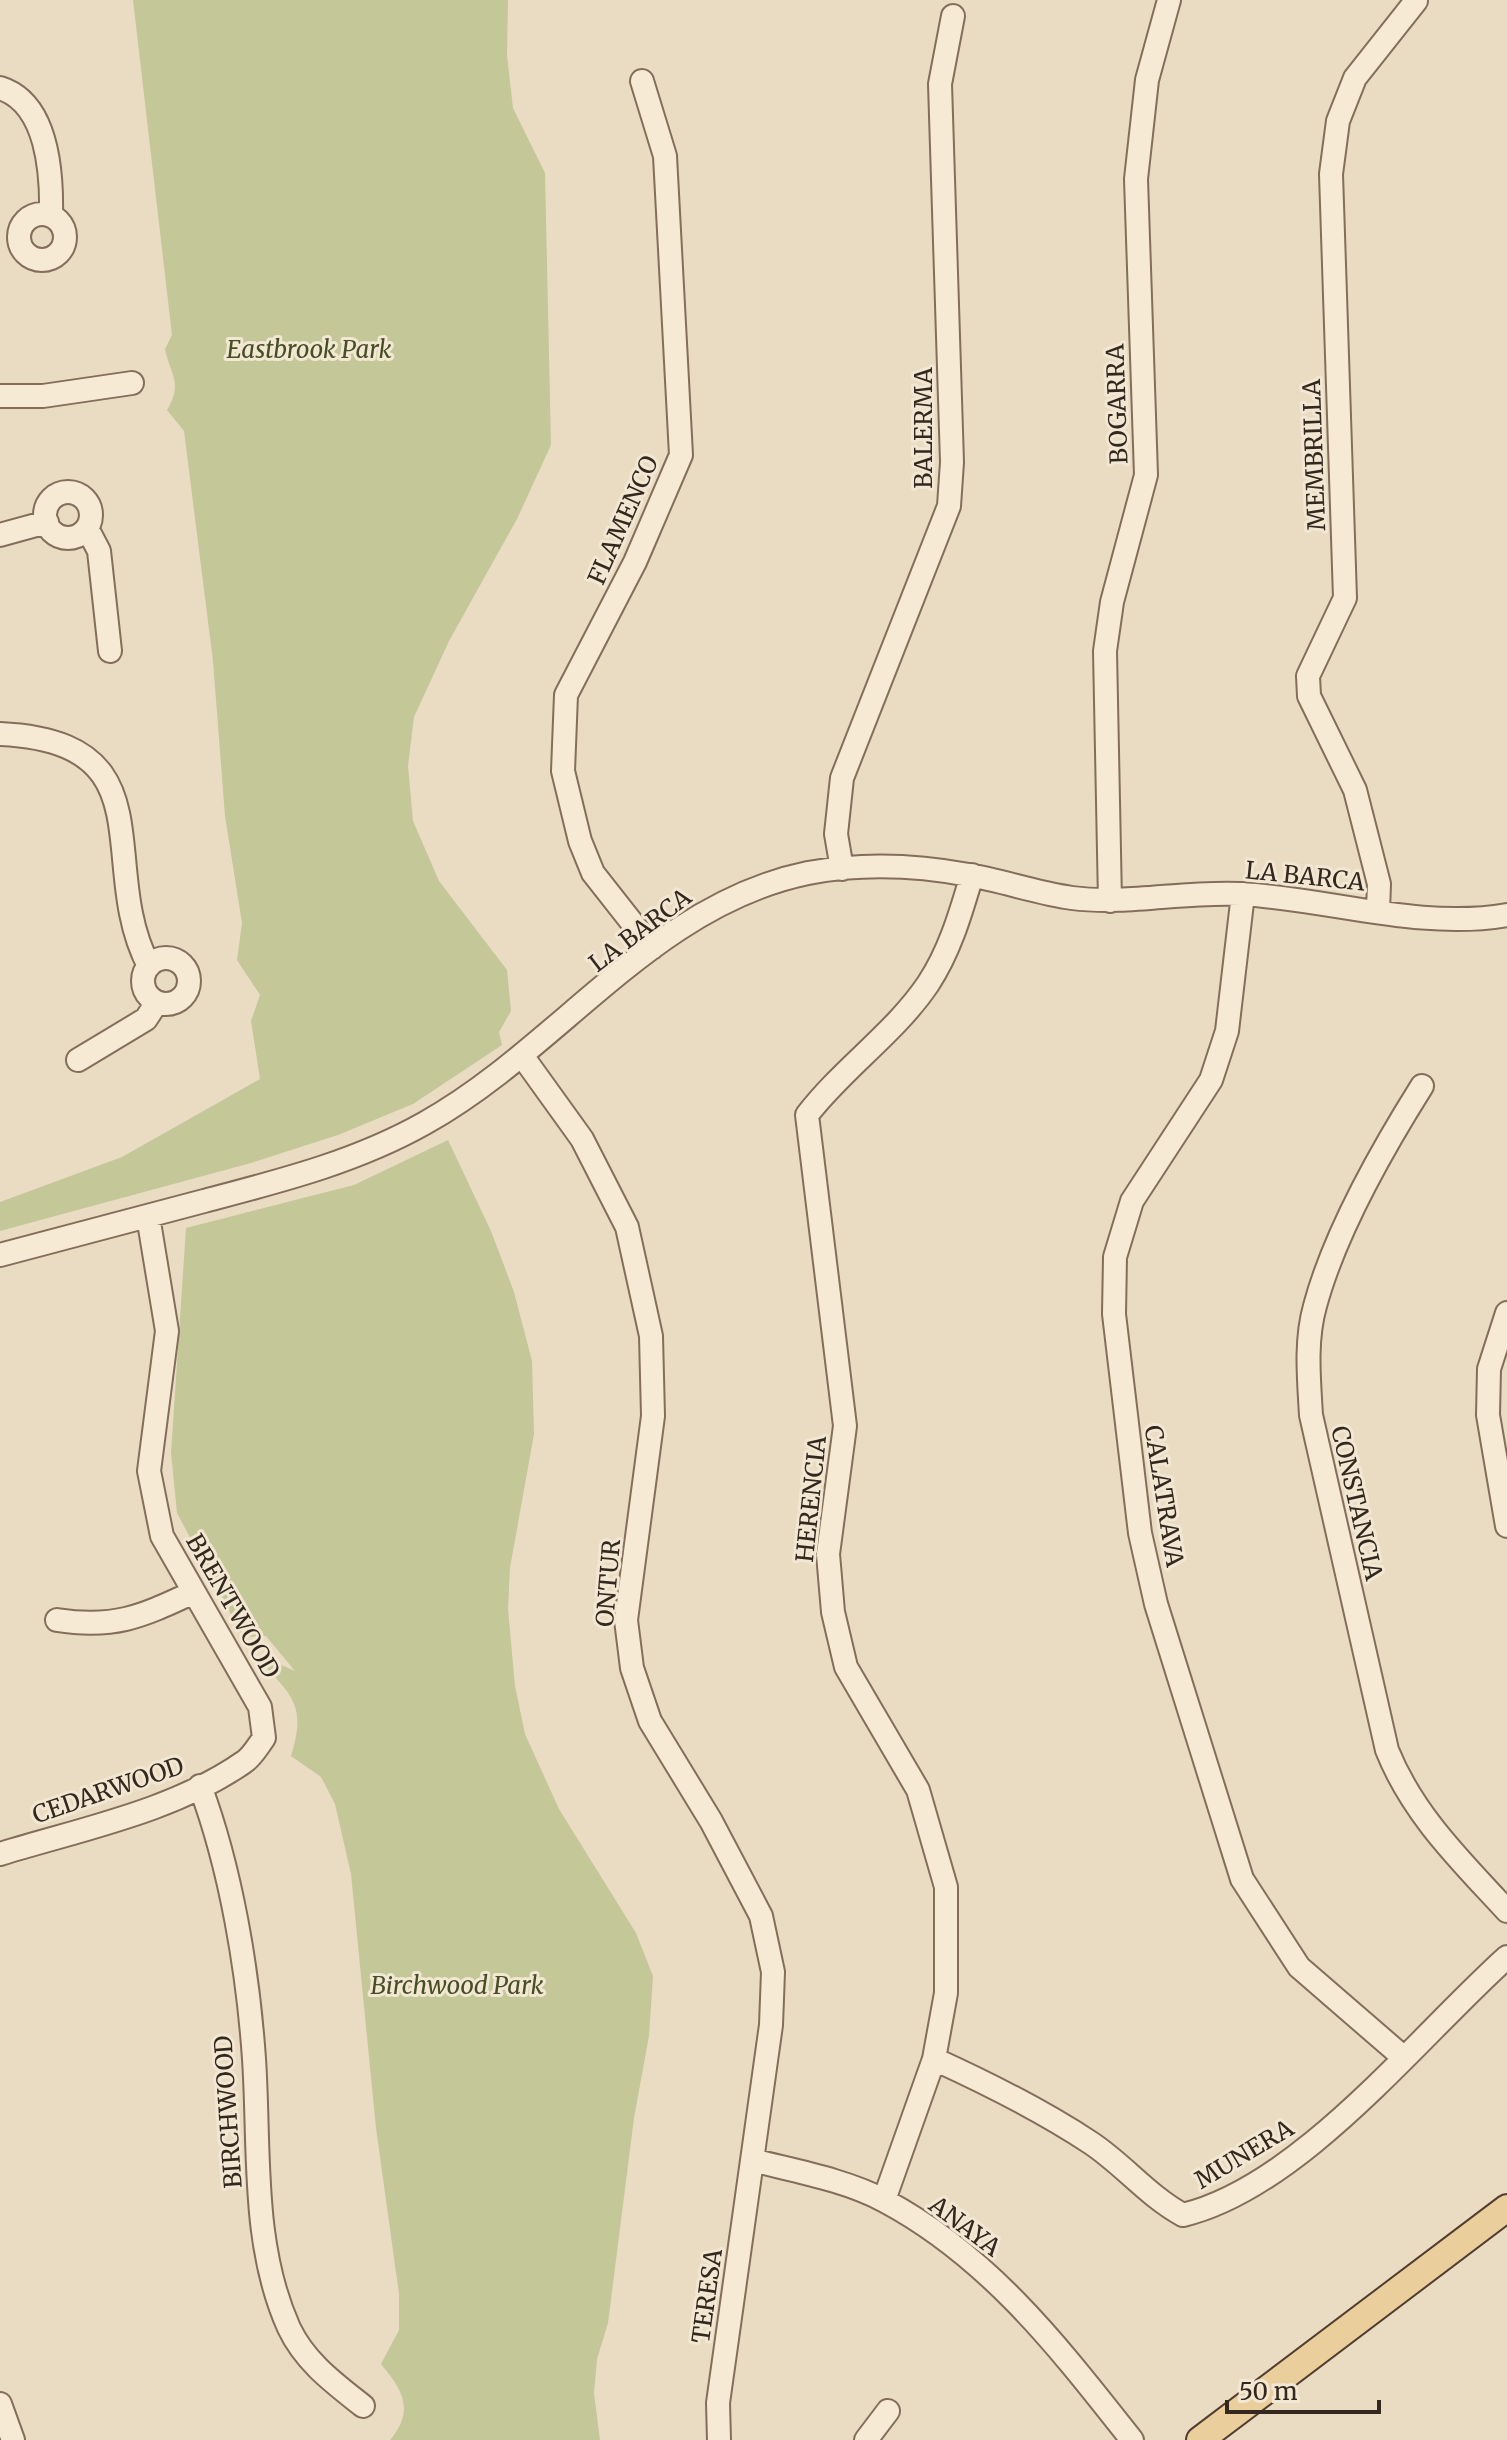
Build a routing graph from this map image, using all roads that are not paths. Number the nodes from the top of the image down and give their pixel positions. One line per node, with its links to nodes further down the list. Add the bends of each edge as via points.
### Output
1 (1169, 0): 17 (street, BOGARRA, via 1147,80 1136,179 1146,475 1112,602 1105,651)
2 (1416, 1): 18 (street, MEMBRILLA, via 1355,78 1338,121 1331,174 1345,598 1308,676 1309,696 1355,790 1379,884)
3 (953, 16): 14 (street, BALERMA, via 940,84 949,506 842,778 836,834)
4 (642, 81): 20 (street, FLAMENCO, via 665,156 681,455 635,562 566,695 563,771 593,873)
5 (0, 88): 6 (street, via 39,122 52,184)
6 (51, 216)
7 (132, 383): 8 (street, via 43,396)
8 (0, 396)
9 (47, 522): 10 (street, via 68,538); 10 (street, via 50,501 69,492 82,496 90,508); 11 (street)
10 (87, 528): 12 (street, via 99,551)
11 (0, 535)
12 (110, 651)
13 (0, 734): 21 (street, via 69,746 100,768 116,801 137,943)
14 (842, 869): 15 (street, LA BARCA, via 886,865); 20 (street, LA BARCA, via 782,880 731,898 690,919)
15 (972, 875): 17 (street, LA BARCA); 38 (street, HERENCIA, via 943,960 929,983 807,1115 845,1426 828,1554 833,1612 846,1667 918,1790 946,1887 946,1993)
16 (1243, 894): 17 (street, LA BARCA); 18 (street, LA BARCA); 37 (street, CALATRAVA, via 1227,1031 1211,1080 1132,1201 1115,1257 1114,1314 1140,1533 1156,1604 1242,1879 1299,1967)
17 (1110, 901)
18 (1378, 911): 19 (street, LA BARCA, via 1442,918)
19 (1507, 915)
20 (652, 948): 23 (street, LA BARCA)
21 (149, 966): 22 (street, via 144,986); 22 (street, via 168,958 181,963 188,976 183,996 171,1003)
22 (157, 1002): 24 (street, via 146,1019)
23 (523, 1057): 26 (street, LA BARCA, via 425,1123 375,1148 327,1167); 39 (street, ONTUR, via 582,1139 627,1227 651,1336 653,1416 626,1620 632,1668 650,1721 761,1916 773,1972)
24 (78, 1060)
25 (1422, 1086): 35 (street, CONSTANCIA, via 1381,1151 1314,1307 1308,1367 1311,1415 1400,1782 1428,1825)
26 (148, 1216): 27 (street, LA BARCA); 30 (street, BRENTWOOD, via 167,1331 149,1471 162,1536)
27 (0, 1255)
28 (1507, 1313): 29 (street, via 1489,1369 1488,1415)
29 (1507, 1526)
30 (194, 1592): 31 (street, via 136,1619 87,1625); 32 (street, BRENTWOOD, via 260,1707)
31 (57, 1620)
32 (264, 1738): 33 (street, CEDARWOOD, via 247,1761)
33 (200, 1786): 34 (street, CEDARWOOD, via 141,1811); 43 (street, BIRCHWOOD, via 231,1893 254,2056 260,2203 272,2279 290,2329 313,2365)
34 (0, 1854)
35 (1507, 1911)
36 (1507, 1957): 37 (street, MUNERA)
37 (1403, 2057): 38 (street, MUNERA, via 1325,2134 1212,2208 1183,2215 1156,2200 1094,2145 1032,2106)
38 (934, 2059): 40 (street, HERENCIA)
39 (752, 2160): 40 (street, ANAYA); 46 (street, TERESA, via 718,2403)
40 (884, 2200): 48 (street, ANAYA, via 968,2254 1052,2337)
41 (1507, 2208): 49 (main road)
42 (0, 2404): 45 (street)
43 (363, 2406)
44 (888, 2411): 47 (street)
45 (13, 2440)
46 (719, 2440)
47 (866, 2440)
48 (1132, 2440)
49 (1200, 2440)

